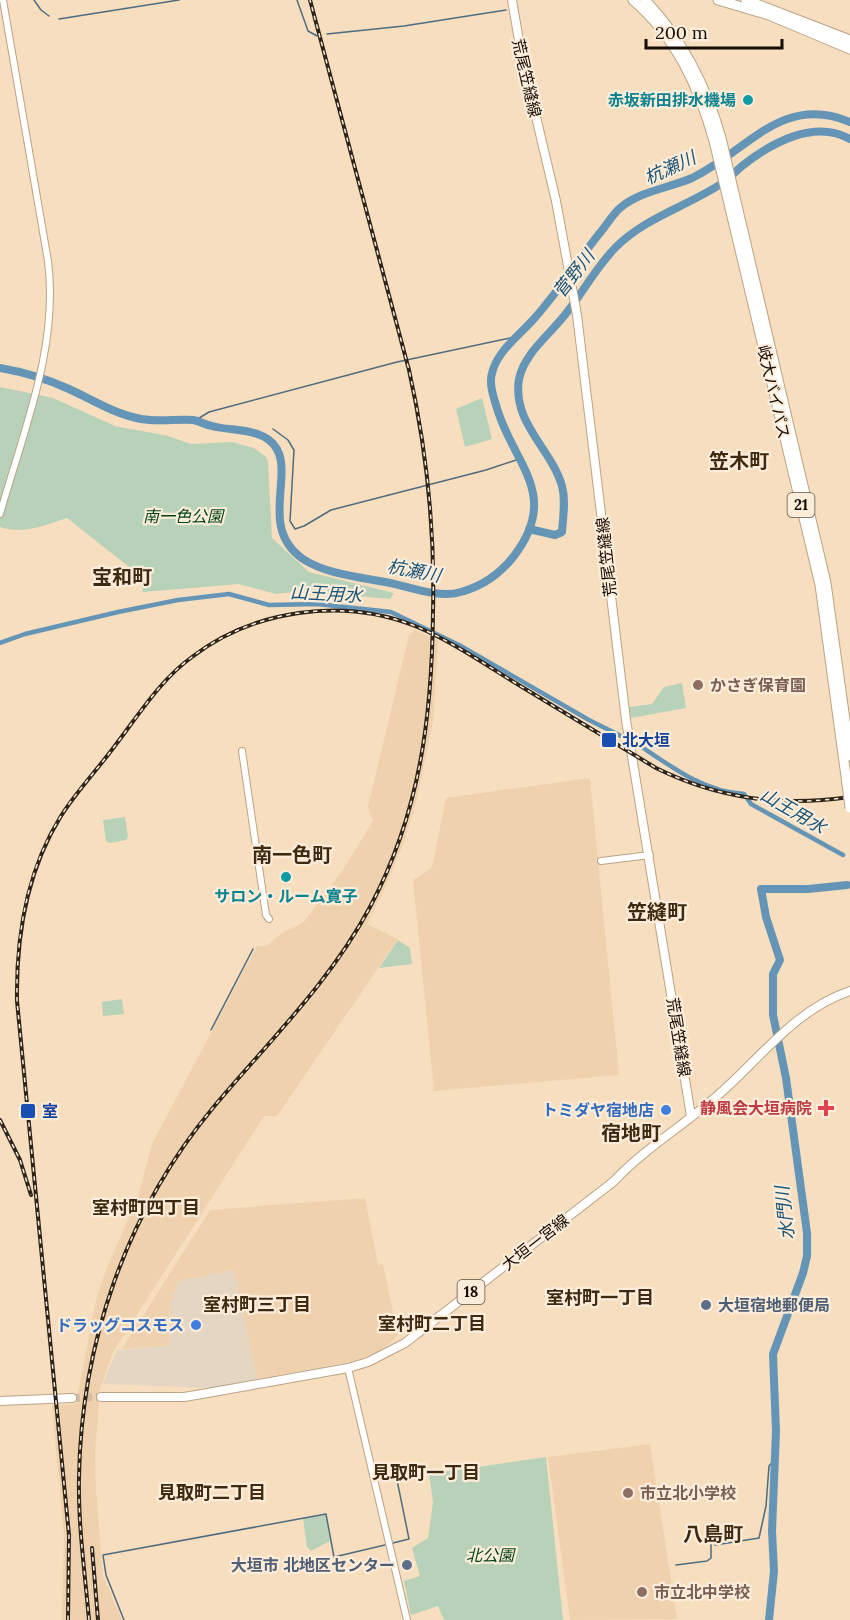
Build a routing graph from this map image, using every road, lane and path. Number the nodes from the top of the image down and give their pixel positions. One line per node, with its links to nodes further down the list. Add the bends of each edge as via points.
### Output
1 (3, 0): 11 (street, via 49,266 51,303 46,347)
2 (512, 0): 15 (main road, 荒尾笠縫線, via 576,310 625,714)
3 (633, 0): 9 (highway, 岐大バイパス / 21, via 666,35 689,72)
4 (645, 0): 9 (highway, 岐大バイパス / 21, via 672,30 695,68)
5 (718, 0): 8 (highway, via 769,15)
6 (746, 0): 7 (highway)
7 (850, 40)
8 (850, 48)
9 (718, 140): 10 (highway, 岐大バイパス / 21)
10 (739, 230): 13 (highway, 岐大バイパス / 21, via 826,583); 14 (highway, 岐大バイパス / 21, bridge, via 820,585)
11 (0, 514)
12 (242, 751): 17 (street)
13 (850, 756)
14 (850, 808)
15 (650, 855): 16 (street); 19 (main road, 荒尾笠縫線)
16 (601, 861)
17 (268, 919)
18 (850, 991): 19 (main road, 大垣一宮線 / 18, via 827,1001 783,1033)
19 (691, 1116): 20 (main road, 大垣一宮線 / 18, via 627,1166 613,1182 405,1343)
20 (348, 1368): 21 (main road, 大垣一宮線 / 18, via 184,1396); 24 (street)
21 (101, 1397)
22 (72, 1398): 23 (main road)
23 (0, 1401)
24 (406, 1620)

